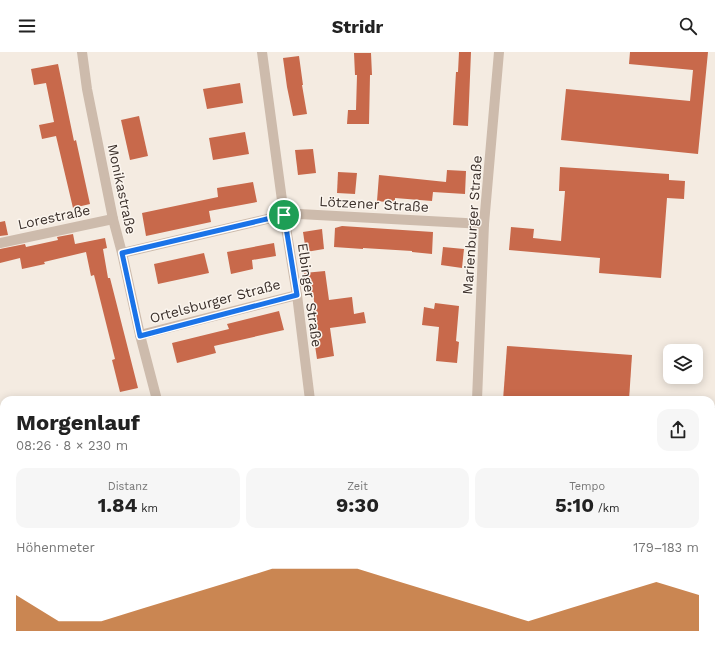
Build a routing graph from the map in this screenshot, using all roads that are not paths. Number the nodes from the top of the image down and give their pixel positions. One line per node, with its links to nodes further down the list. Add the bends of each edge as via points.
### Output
1 (82, 52): 5 (street, Monikastraße)
2 (262, 52): 4 (street, Elbinger Straße)
3 (499, 52): 6 (street, Marienburger Straße)
4 (284, 215): 6 (street, Lötzener Straße); 8 (street, Lötzener Straße); 9 (street, Elbinger Straße)
5 (113, 219): 7 (street, Lorestraße); 8 (street, Monikastraße)
6 (484, 224): 13 (street, Marienburger Straße)
7 (0, 243)
8 (122, 253): 10 (street, Monikastraße)
9 (297, 295): 10 (street, Ortelsburger Straße); 12 (street, Elbinger Straße)
10 (140, 336): 11 (street, Monikastraße)
11 (156, 396)
12 (310, 396)
13 (477, 396)

